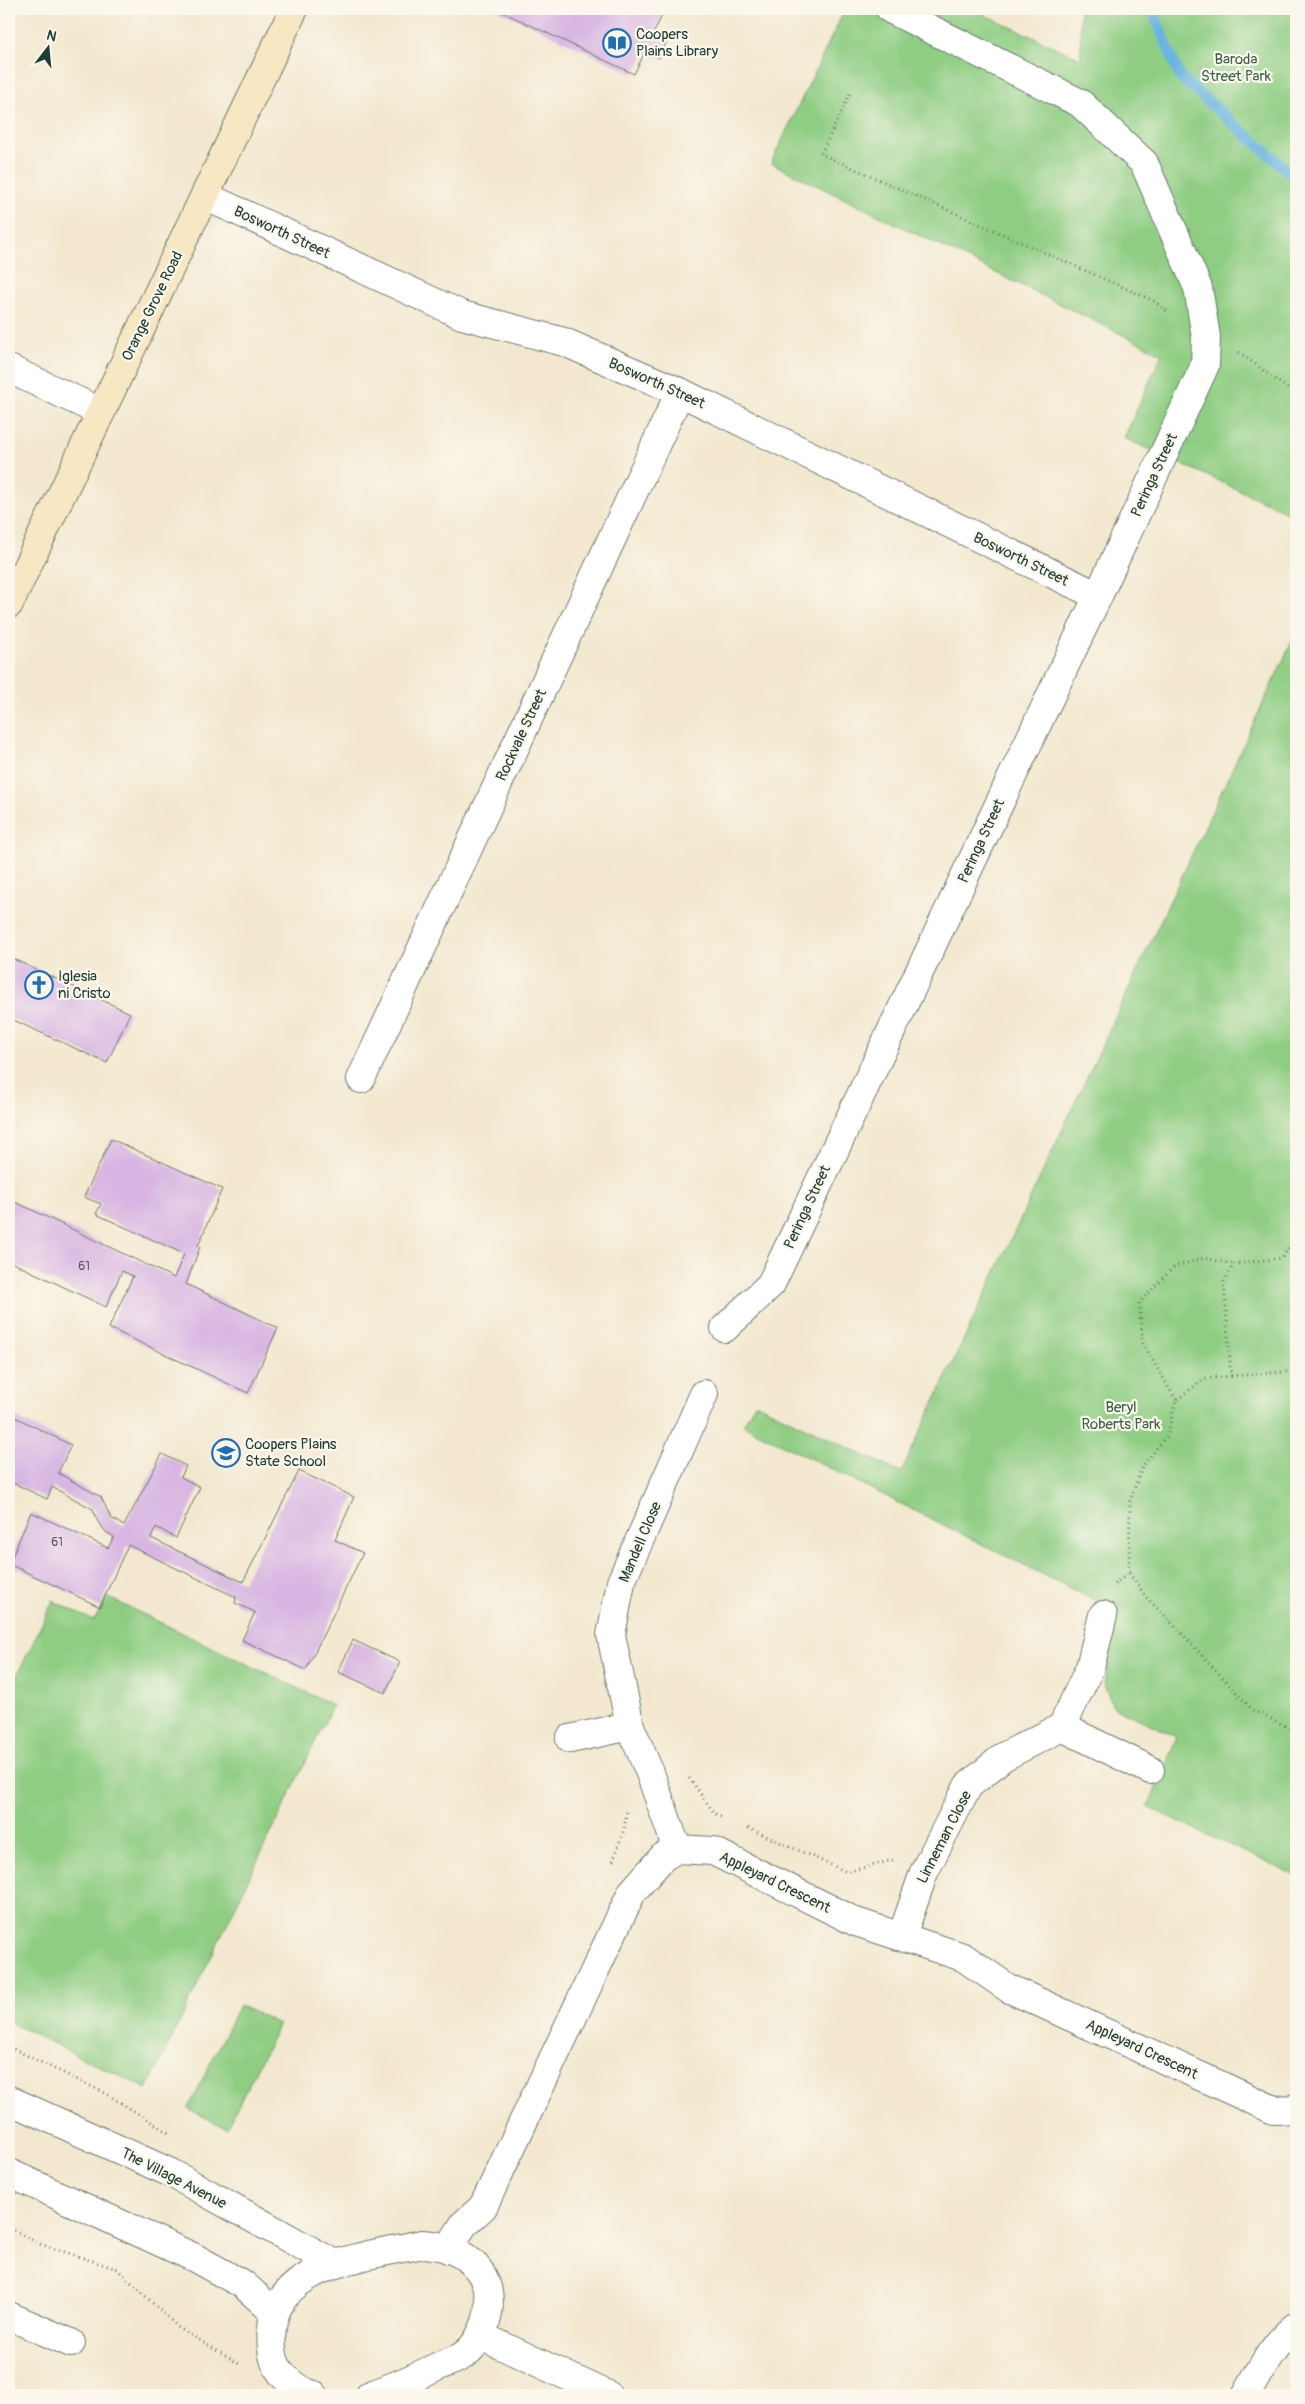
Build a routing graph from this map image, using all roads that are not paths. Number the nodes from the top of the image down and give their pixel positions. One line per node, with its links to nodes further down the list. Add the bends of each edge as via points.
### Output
1 (294, 9): 3 (main road, Orange Grove Road)
2 (890, 9): 7 (street, Peringa Street, via 1080,103 1144,163 1198,288 1206,337 1205,365)
3 (205, 196): 5 (street, Bosworth Street, via 462,315 564,342); 6 (main road, Orange Grove Road)
4 (9, 369): 6 (street)
5 (680, 392): 7 (street, Bosworth Street); 9 (street, Rockvale Street)
6 (101, 412): 8 (main road, Orange Grove Road)
7 (1098, 596): 10 (street, Peringa Street, via 770,1284)
8 (9, 604)
9 (361, 1079)
10 (725, 1328)
11 (704, 1394): 13 (street, Mandell Close, via 621,1582 612,1635)
12 (1103, 1615): 14 (street, via 1090,1667)
13 (630, 1726): 15 (street); 17 (street, Mandell Close)
14 (1062, 1727): 16 (street); 18 (street, Linneman Close, via 1003,1757 968,1786 924,1872)
15 (570, 1739)
16 (1150, 1770)
17 (677, 1848): 18 (street, Appleyard Crescent, via 713,1851 856,1922); 22 (street, via 662,1857 632,1892 483,2207 464,2224)
18 (902, 1936): 20 (street, Appleyard Crescent, via 964,1957 1008,1988 1274,2110)
19 (9, 2100): 23 (street, The Village Avenue, via 171,2173)
20 (1296, 2109)
21 (9, 2173): 24 (street, via 195,2258 244,2285)
22 (448, 2249): 23 (street, via 422,2244); 27 (street, via 463,2254 487,2282 488,2310)
23 (335, 2264): 24 (street, via 305,2277 286,2293)
24 (274, 2312): 29 (street, via 270,2340 275,2363 282,2374 304,2393)
25 (9, 2316): 28 (street)
26 (1296, 2326): 32 (street, via 1284,2336)
27 (481, 2336): 30 (street, via 466,2354); 31 (street)
28 (71, 2344)
29 (314, 2395)
30 (370, 2395)
31 (608, 2395)
32 (1246, 2395)

